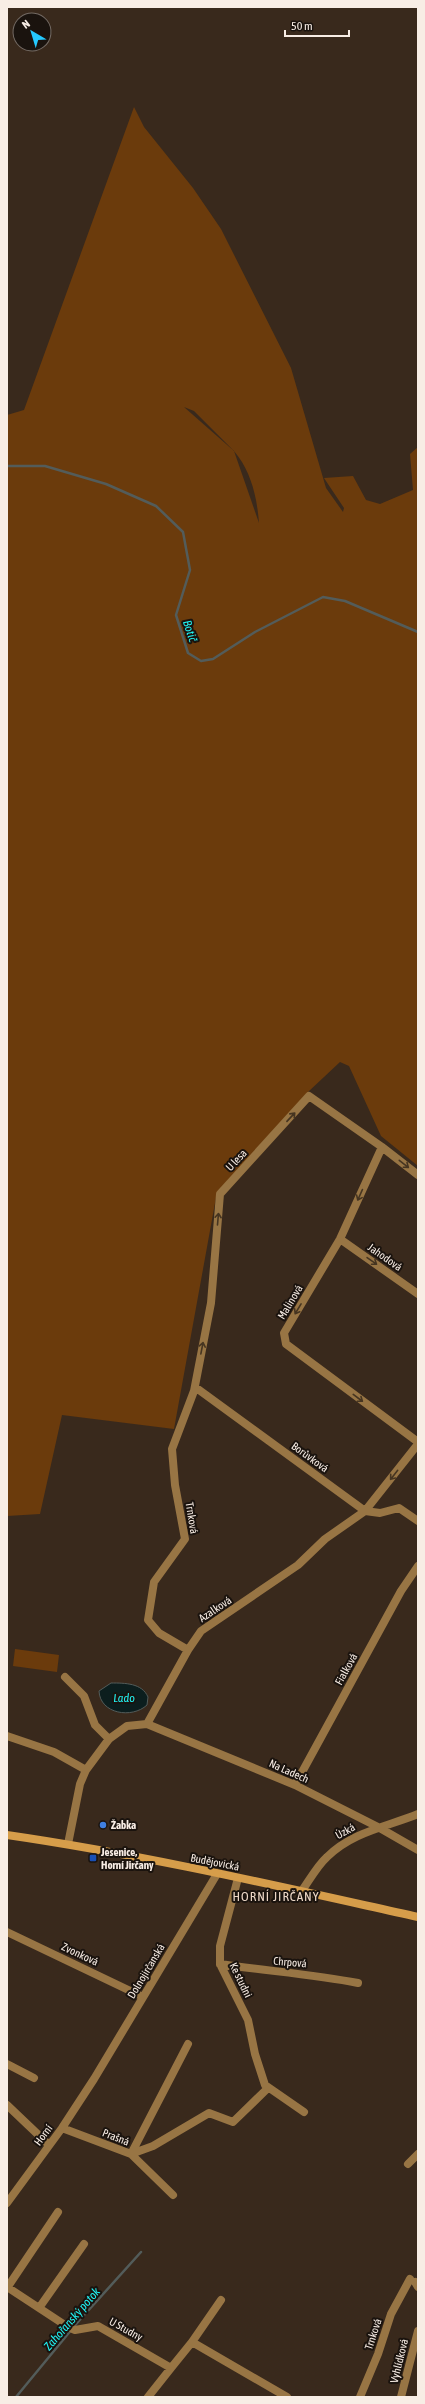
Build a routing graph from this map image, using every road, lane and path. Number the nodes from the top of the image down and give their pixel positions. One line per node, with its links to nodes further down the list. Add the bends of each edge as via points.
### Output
1 (382, 1146): 2 (street, U lesa, one-way to 2); 3 (street, Malinová, one-way to 3); 5 (street, U lesa, one-way to 1, via 211,1303 220,1194 310,1096)
2 (418, 1175)
3 (340, 1239): 4 (street, Jahodová, one-way to 4); 6 (street, Malinová, one-way to 6, via 284,1333 286,1344)
4 (418, 1294)
5 (195, 1386): 7 (street, Borůvková); 10 (street, Trnková, via 172,1449 175,1485 185,1539 154,1582 148,1620 159,1633)
6 (418, 1443): 7 (street, Azalková, one-way to 7)
7 (365, 1511): 8 (street, via 380,1513 399,1508); 10 (street, Azalková, via 325,1539 298,1565 201,1631)
8 (418, 1521)
9 (418, 1566): 16 (street, Fialková, via 401,1591)
10 (188, 1650): 12 (street, Azalková)
11 (65, 1677): 14 (street, via 84,1696 95,1724)
12 (147, 1724): 14 (street, via 127,1726); 16 (street, Na Ladech)
13 (7, 1736): 15 (street, via 54,1752)
14 (109, 1739): 15 (street)
15 (86, 1770): 20 (street, via 80,1784)
16 (295, 1785): 18 (street, Na Ladech)
17 (418, 1814): 18 (street, Úzká)
18 (378, 1827): 21 (street, Na Ladech); 24 (street, Úzká, via 339,1846 325,1858)
19 (7, 1835): 20 (main road, Budějovická)
20 (68, 1844): 22 (main road, Budějovická)
21 (418, 1850)
22 (217, 1874): 23 (main road, Budějovická); 29 (street, Dolnojirčanská)
23 (238, 1878): 24 (main road, Budějovická); 27 (street, Ke studni, via 220,1946)
24 (301, 1892): 25 (main road, Budějovická)
25 (418, 1917)
26 (7, 1932): 29 (street, Zvonková)
27 (220, 1964): 28 (street, Chrpová, via 320,1975); 34 (street, Ke studni, via 248,2020 258,2065)
28 (358, 1983)
29 (143, 1997): 33 (street, Dolnojirčanská)
30 (188, 2044): 39 (street)
31 (7, 2064): 32 (street)
32 (34, 2078)
33 (94, 2079): 37 (street, Horní)
34 (268, 2088): 36 (street); 39 (street, via 233,2122 209,2113 153,2146)
35 (7, 2105): 38 (street)
36 (304, 2112)
37 (62, 2128): 38 (street, Horní); 39 (street, Prašná)
38 (49, 2145): 43 (street, Horní)
39 (131, 2154): 42 (street, Prašná)
40 (418, 2154): 41 (street)
41 (408, 2164)
42 (173, 2195)
43 (7, 2203)
44 (58, 2212): 47 (street, U Studny)
45 (84, 2244): 49 (street)
46 (414, 2283): 55 (street, Trnková, via 391,2314)
47 (7, 2288): 49 (street, U Studny)
48 (221, 2300): 51 (street)
49 (39, 2308): 52 (street, U Studny, via 72,2329 98,2326)
50 (418, 2331): 56 (street, Vyhlídková)
51 (192, 2342): 52 (street); 54 (street)
52 (171, 2368): 53 (street)
53 (148, 2397)
54 (287, 2397)
55 (360, 2397)
56 (401, 2397)

